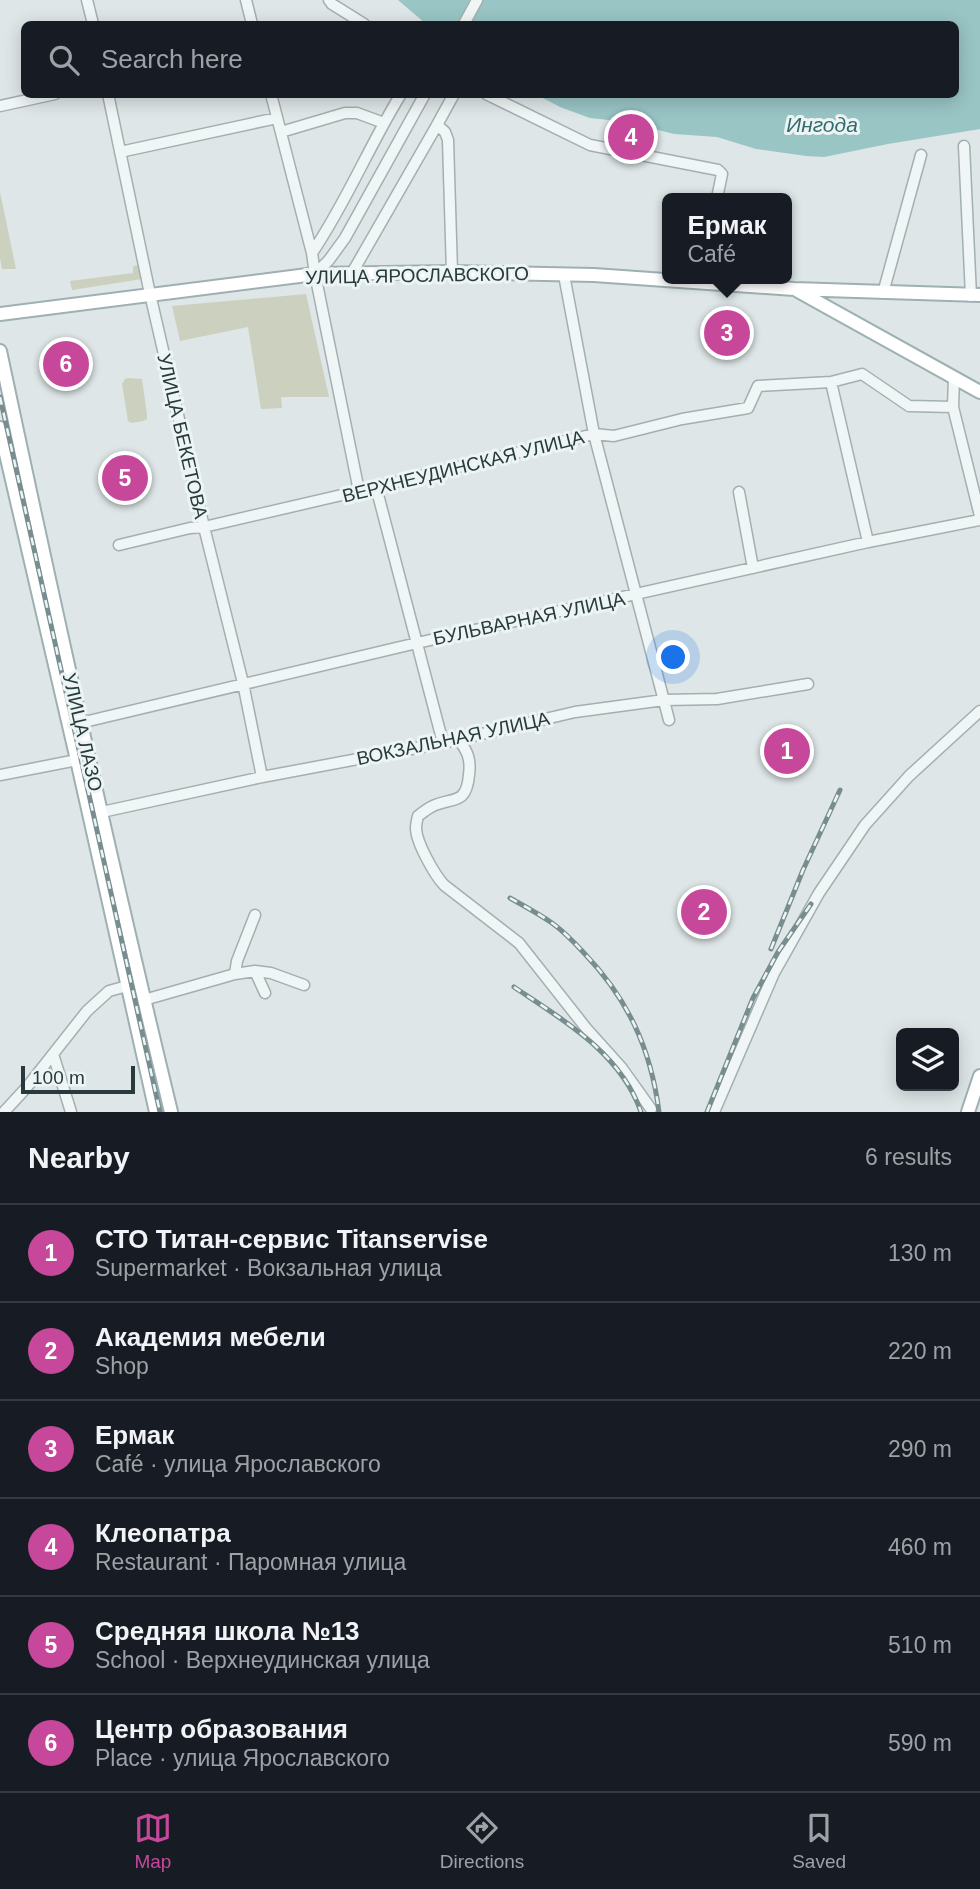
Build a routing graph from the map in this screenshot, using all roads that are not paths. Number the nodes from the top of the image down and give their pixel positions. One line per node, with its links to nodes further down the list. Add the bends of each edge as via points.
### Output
1 (87, 0): 5 (street)
2 (246, 0): 6 (street)
3 (329, 0): 7 (street)
4 (477, 0): 8 (street)
5 (92, 21)
6 (251, 21)
7 (359, 21)
8 (466, 21)
9 (37, 98): 16 (street)
10 (109, 98): 22 (street, УЛИЦА БЕКЕТОВА)
11 (272, 98): 17 (street)
12 (399, 98): 18 (street)
13 (423, 98): 28 (street, via 345,238)
14 (452, 98): 19 (street)
15 (494, 98): 24 (street, via 590,145 718,170 722,174)
16 (0, 106)
17 (277, 118): 20 (street); 22 (street)
18 (384, 123): 20 (street, via 345,113); 25 (street)
19 (437, 125): 26 (street, via 447,140); 27 (street)
20 (281, 132): 25 (street)
21 (964, 145): 35 (street)
22 (120, 152): 34 (street, УЛИЦА БЕКЕТОВА)
23 (921, 155): 33 (street)
24 (718, 193)
25 (312, 253): 28 (street)
26 (452, 272): 27 (main road, УЛИЦА ЯРОСЛАВСКОГО); 29 (main road, УЛИЦА ЯРОСЛАВСКОГО)
27 (352, 273): 28 (main road, УЛИЦА ЯРОСЛАВСКОГО)
28 (315, 274): 34 (main road, УЛИЦА ЯРОСЛАВСКОГО); 45 (street)
29 (564, 275): 30 (main road, УЛИЦА ЯРОСЛАВСКОГО); 43 (street)
30 (662, 279)
31 (736, 284): 32 (main road, УЛИЦА ЯРОСЛАВСКОГО)
32 (794, 289): 33 (main road, УЛИЦА ЯРОСЛАВСКОГО); 38 (main road, УЛИЦА ЯРОСЛАВСКОГО)
33 (883, 293): 35 (main road, УЛИЦА ЯРОСЛАВСКОГО)
34 (150, 294): 36 (main road, УЛИЦА ЯРОСЛАВСКОГО); 48 (street, УЛИЦА БЕКЕТОВА)
35 (976, 295)
36 (0, 314)
37 (0, 351): 59 (main road, УЛИЦА ЛАЗО)
38 (954, 377): 40 (main road, УЛИЦА ЯРОСЛАВСКОГО); 41 (street)
39 (831, 382): 41 (street, ВЕРХНЕУДИНСКАЯ УЛИЦА, via 862,374 909,406); 43 (street, ВЕРХНЕУДИНСКАЯ УЛИЦА, via 758,386 748,408 614,436); 49 (street)
40 (980, 392)
41 (953, 407): 47 (street)
42 (0, 428): 62 (main road, УЛИЦА ЛАЗО)
43 (594, 433): 44 (street, ВЕРХНЕУДИНСКАЯ УЛИЦА); 52 (street)
44 (376, 487): 45 (street, ВЕРХНЕУДИНСКАЯ УЛИЦА); 53 (street)
45 (359, 491): 48 (street, ВЕРХНЕУДИНСКАЯ УЛИЦА)
46 (739, 492): 51 (street)
47 (980, 518): 49 (street, БУЛЬВАРНАЯ УЛИЦА)
48 (204, 527): 50 (street, ВЕРХНЕУДИНСКАЯ УЛИЦА); 54 (street, УЛИЦА БЕКЕТОВА)
49 (868, 542): 51 (street, БУЛЬВАРНАЯ УЛИЦА)
50 (119, 545)
51 (754, 568): 52 (street, БУЛЬВАРНАЯ УЛИЦА)
52 (636, 595): 53 (street, БУЛЬВАРНАЯ УЛИЦА); 56 (street)
53 (417, 643): 54 (street, БУЛЬВАРНАЯ УЛИЦА); 61 (street)
54 (243, 683): 59 (street, БУЛЬВАРНАЯ УЛИЦА); 64 (street, УЛИЦА БЕКЕТОВА)
55 (808, 684): 56 (street, ВОКЗАЛЬНАЯ УЛИЦА, via 717,699)
56 (664, 700): 58 (street); 60 (street, ВОКЗАЛЬНАЯ УЛИЦА, via 575,712)
57 (980, 710): 80 (street, via 874,815 819,893 774,973)
58 (669, 720)
59 (80, 723): 65 (main road, УЛИЦА ЛАЗО)
60 (458, 740): 61 (street, ВОКЗАЛЬНАЯ УЛИЦА); 75 (street, via 471,762 468,783 455,801 432,806 418,816 416,829 427,861 444,885 519,943)
61 (443, 743): 64 (street, ВОКЗАЛЬНАЯ УЛИЦА)
62 (77, 760): 63 (street); 70 (main road, УЛИЦА ЛАЗО)
63 (0, 775)
64 (262, 777): 65 (street, ВОКЗАЛЬНАЯ УЛИЦА)
65 (102, 813): 72 (main road, УЛИЦА ЛАЗО)
66 (255, 915): 68 (street)
67 (255, 971): 68 (street); 69 (street); 71 (street)
68 (235, 974): 72 (street)
69 (304, 985)
70 (127, 986): 73 (street, via 109,991); 78 (main road, УЛИЦА ЛАЗО)
71 (265, 993)
72 (144, 1000): 79 (main road, УЛИЦА ЛАЗО)
73 (53, 1054): 76 (street); 77 (street)
74 (980, 1076): 81 (main road)
75 (651, 1109)
76 (4, 1112)
77 (71, 1112)
78 (156, 1112)
79 (171, 1112)
80 (714, 1112)
81 (968, 1112)

